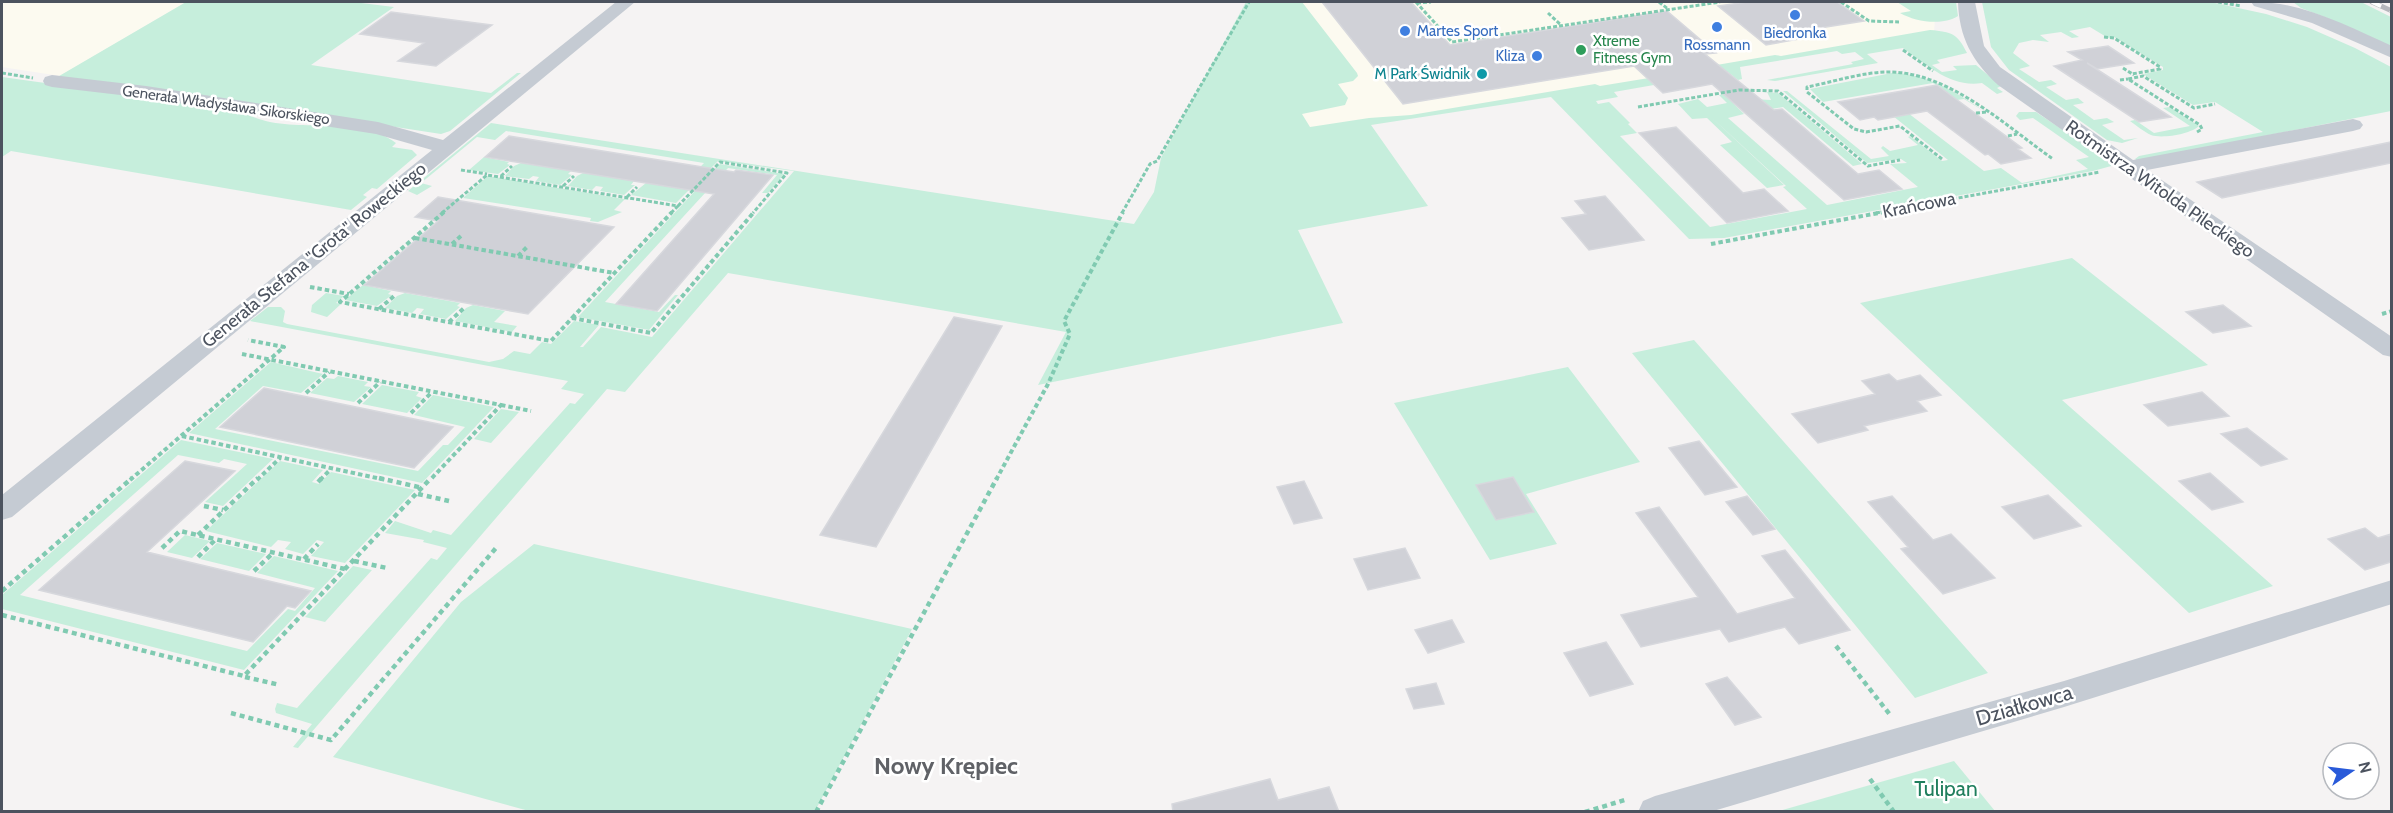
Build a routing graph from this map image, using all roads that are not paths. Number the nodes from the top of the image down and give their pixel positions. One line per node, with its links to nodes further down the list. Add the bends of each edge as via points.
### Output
1 (626, 2): 7 (street, Generała Stefana "Grota" Roweckiego)
2 (1966, 2): 8 (street, Rotmistrza Witolda Pileckiego, via 1972,44 1984,62)
3 (2260, 2): 4 (street, via 2328,23)
4 (2391, 53)
5 (52, 81): 7 (street, Generała Władysława Sikorskiego, via 378,128)
6 (2353, 125): 8 (street, Rotmistrza Witolda Pileckiego)
7 (448, 148): 10 (street, Generała Stefana "Grota" Roweckiego)
8 (2128, 167): 9 (street, Rotmistrza Witolda Pileckiego)
9 (2391, 349)
10 (2, 510)
11 (2391, 592): 12 (street, Działkowca, via 2074,691)
12 (1655, 812)

